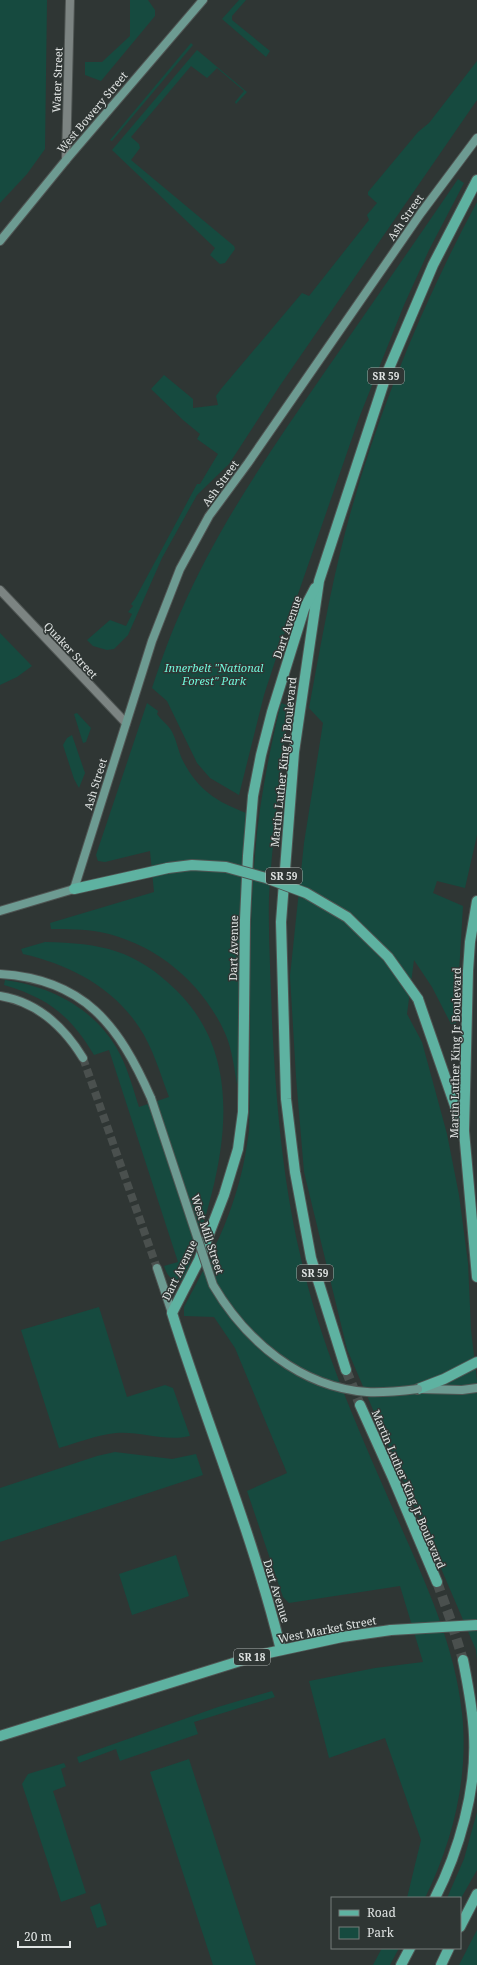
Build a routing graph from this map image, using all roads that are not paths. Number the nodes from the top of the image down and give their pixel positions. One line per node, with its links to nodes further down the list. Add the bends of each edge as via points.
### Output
1 (70, 0): 4 (street, Water Street)
2 (203, 0): 4 (street, West Bowery Street)
3 (477, 138): 9 (street, Ash Street, via 421,213 209,516 180,569 152,641)
4 (66, 160): 6 (street, West Bowery Street)
5 (477, 180): 7 (main road, Martin Luther King Jr Boulevard / SR 59, via 433,265 386,373)
6 (0, 241)
7 (319, 581): 19 (main road, Dart Avenue, via 304,609 272,712 254,796 245,920 243,1112 238,1149 224,1195 199,1260); 21 (main road, Martin Luther King Jr Boulevard / SR 59, via 295,744 285,852 281,922 284,1050 286,1099 294,1165 311,1258)
8 (0, 590): 9 (street, Quaker Street)
9 (126, 724): 10 (street, Ash Street)
10 (74, 889): 12 (street); 16 (main road, bridge, via 168,868 192,865 226,867 306,893 347,917 388,957 418,999)
11 (477, 901): 16 (main road, Martin Luther King Jr Boulevard, via 468,972)
12 (0, 911)
13 (0, 974): 23 (street, West Mill Street, bridge, via 46,981 83,1000 118,1036 139,1071 151,1098 213,1285 225,1306 255,1340 278,1359 324,1383 366,1392)
14 (0, 996): 15 (street, via 21,1001 43,1013 58,1025)
15 (83, 1058)
16 (464, 1131): 18 (main road, Martin Luther King Jr Boulevard)
17 (157, 1268): 19 (street, Dart Avenue)
18 (477, 1277)
19 (172, 1313): 27 (main road, Dart Avenue, via 270,1604)
20 (477, 1362): 23 (main road)
21 (346, 1370)
22 (477, 1388): 23 (street, West Mill Street)
23 (418, 1389)
24 (360, 1405): 25 (main road, Martin Luther King Jr Boulevard)
25 (437, 1582)
26 (477, 1625): 27 (main road, West Market Street / SR 18, bridge, via 391,1630)
27 (281, 1650): 29 (main road, West Market Street / SR 18)
28 (463, 1660): 31 (main road, via 470,1692 474,1737 472,1777 466,1814 455,1854)
29 (0, 1736)
30 (477, 1894): 32 (main road)
31 (435, 1897)
32 (461, 1925)
33 (409, 1949): 35 (main road)
34 (449, 1949): 36 (main road)
35 (401, 1965)
36 (441, 1965)

